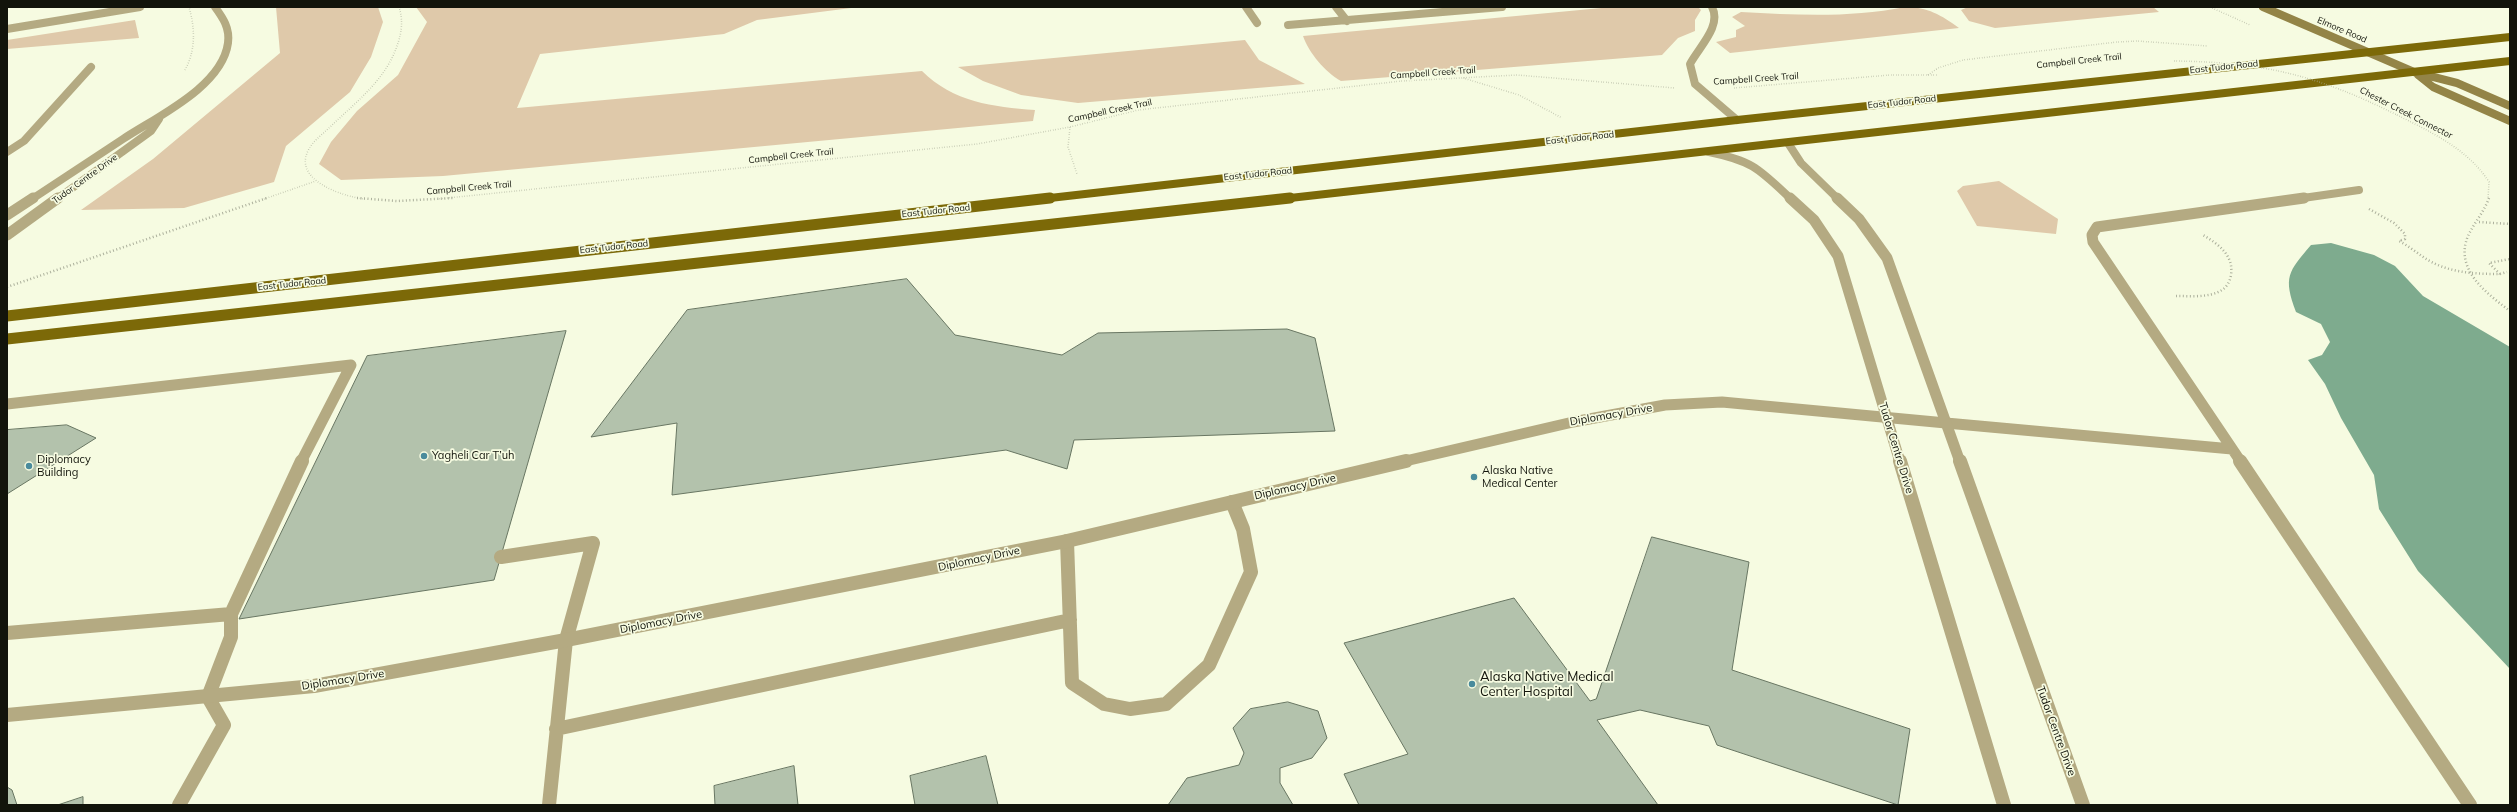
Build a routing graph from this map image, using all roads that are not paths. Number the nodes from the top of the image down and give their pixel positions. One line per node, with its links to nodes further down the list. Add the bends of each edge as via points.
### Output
1 (140, 7): 11 (street)
2 (215, 7): 18 (street, Tudor Centre Drive, via 228,28 227,48 214,70 192,95)
3 (1246, 7): 9 (street)
4 (1336, 7): 8 (street)
5 (1502, 7): 8 (street)
6 (1712, 7): 19 (street, via 1715,16 1714,29 1700,44 1690,64 1695,84)
7 (2263, 7): 13 (main road, Elmore Road)
8 (1347, 21): 10 (street)
9 (1257, 23)
10 (1288, 25)
11 (7, 29)
12 (2510, 38): 13 (main road, East Tudor Road)
13 (2370, 53): 16 (main road, Elmore Road); 19 (main road, East Tudor Road)
14 (2510, 61): 16 (main road)
15 (91, 67): 22 (street, via 24,141)
16 (2414, 72): 17 (main road, Elmore Road, via 2457,83); 20 (main road, Elmore Road, via 2433,87); 21 (main road)
17 (2510, 106)
18 (158, 119): 25 (street, Tudor Centre Drive, via 141,127); 26 (street, Tudor Centre Drive, via 151,131)
19 (1737, 120): 27 (main road, East Tudor Road)
20 (2510, 121)
21 (1788, 143): 23 (main road); 31 (street, Tudor Centre Drive, via 1801,163 1858,219 1887,258)
22 (7, 152)
23 (1709, 152): 28 (main road); 30 (street, Tudor Centre Drive, via 1738,158 1755,166 1814,220 1838,256)
24 (2359, 190): 32 (street, via 2097,227 2092,235 2093,242)
25 (7, 215)
26 (7, 234)
27 (7, 316)
28 (7, 339)
29 (7, 404): 36 (street, via 351,365 316,431)
30 (1887, 419): 31 (street, Diplomacy Drive); 33 (street, Diplomacy Drive, via 1722,402 1665,405 1572,422); 45 (street, Tudor Centre Drive)
31 (1946, 424): 32 (street, Diplomacy Drive); 46 (street, Tudor Centre Drive)
32 (2232, 449): 47 (street)
33 (1232, 502): 34 (street, Diplomacy Drive); 37 (street, via 1243,529 1251,572 1209,665 1166,704 1130,710 1104,704 1072,683)
34 (1067, 541): 37 (street); 39 (street, Diplomacy Drive)
35 (501, 557): 39 (street, via 593,543)
36 (231, 614): 38 (street); 40 (street, via 231,637)
37 (1070, 620): 42 (street)
38 (7, 632)
39 (566, 640): 40 (street, Diplomacy Drive, via 314,686); 42 (street)
40 (208, 697): 41 (street, Diplomacy Drive); 43 (street, via 224,725)
41 (7, 715)
42 (556, 729): 44 (street)
43 (179, 805)
44 (549, 805)
45 (2004, 805)
46 (2083, 805)
47 (2470, 805)

